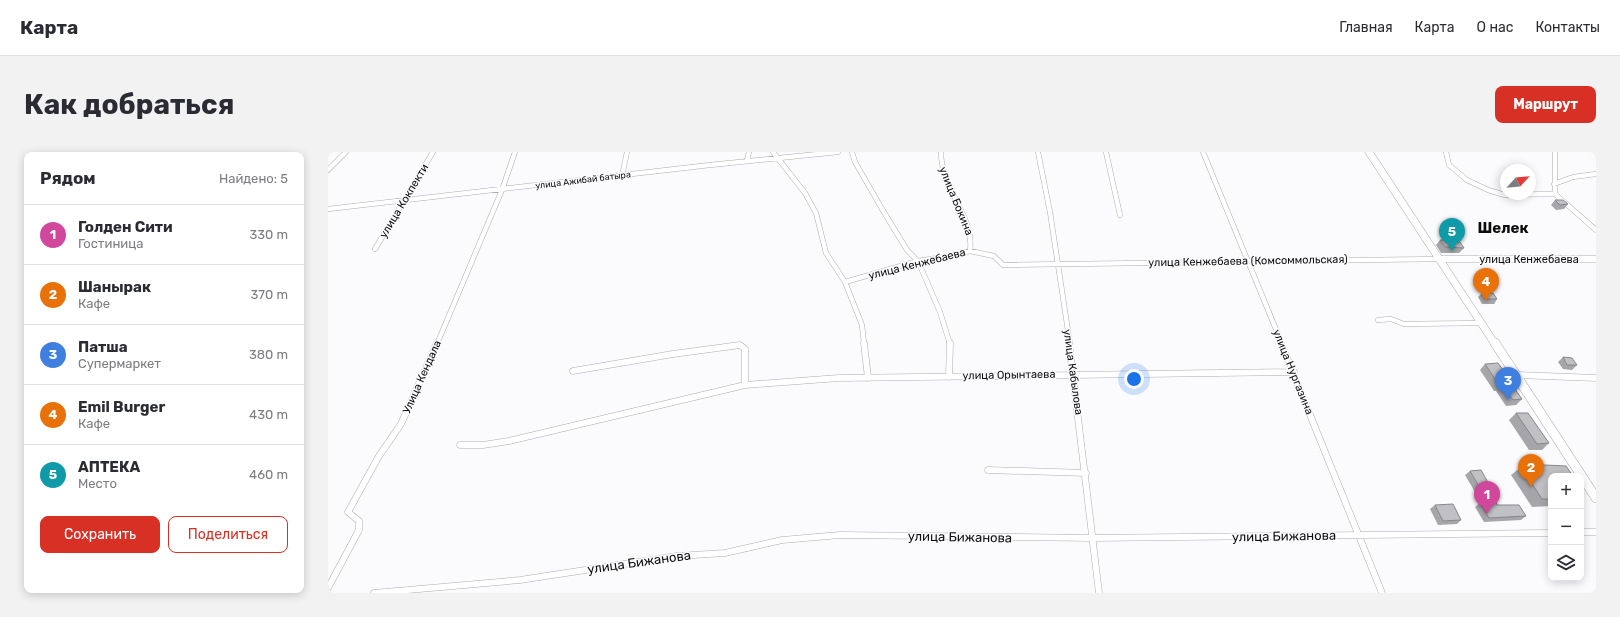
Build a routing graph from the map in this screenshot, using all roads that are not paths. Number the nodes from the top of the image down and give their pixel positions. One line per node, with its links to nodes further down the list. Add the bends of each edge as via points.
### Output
1 (346, 152): 18 (street)
2 (433, 152): 24 (street, улица Кокпекти)
3 (515, 152): 22 (street, Улица Кендала)
4 (627, 152): 20 (street)
5 (749, 152): 17 (street)
6 (773, 152): 16 (street)
7 (838, 152): 16 (street, улица Ажибай батыра)
8 (852, 152): 33 (street, via 855,162 882,209 907,250)
9 (940, 152): 29 (street, улица Бокина, via 940,166 972,238)
10 (1038, 152): 34 (street, улица Кабылова)
11 (1106, 152): 26 (street)
12 (1204, 152): 32 (street, улица Нургазина)
13 (1369, 152): 30 (main road)
14 (1446, 152): 23 (street, via 1449,165 1467,180 1488,190 1505,195)
15 (1555, 152): 21 (street, via 1557,160)
16 (776, 157): 17 (street, улица Ажибай батыра); 35 (street, via 816,213 826,253)
17 (748, 160): 20 (street, улица Ажибай батыра)
18 (328, 170)
19 (1596, 174): 21 (street, via 1573,177)
20 (622, 176): 22 (street, улица Ажибай батыра)
21 (1554, 184): 23 (street)
22 (502, 190): 24 (street, улица Ажибай батыра); 55 (street, Улица Кендала, via 401,424 379,456 348,512 359,521 359,530)
23 (1555, 194): 27 (street)
24 (403, 201): 25 (street, улица Ажибай батыра); 28 (street, улица Кокпекти)
25 (328, 209)
26 (1120, 215)
27 (1596, 230)
28 (374, 249)
29 (970, 251): 33 (street, улица Кенжебаева); 34 (street, улица Кенжебаева, via 994,256 1003,265)
30 (1439, 259): 31 (street, улица Кенжебаева); 32 (street, улица Кенжебаева (Комсоммольская)); 37 (main road)
31 (1596, 259)
32 (1247, 260): 34 (street, улица Кенжебаева (Комсоммольская)); 39 (street, улица Нургазина)
33 (918, 261): 35 (street, улица Кенжебаева); 42 (street, via 940,312 951,346)
34 (1058, 263): 40 (street, улица Кабылова)
35 (845, 282): 43 (street, via 862,325)
36 (1378, 320): 37 (street, via 1391,319 1404,324)
37 (1481, 323): 41 (main road)
38 (573, 371): 45 (street, via 740,345 746,348)
39 (1294, 372): 40 (street, улица Орынтаева); 53 (street, улица Нургазина)
40 (1074, 374): 42 (street, улица Орынтаева); 48 (street, улица Кабылова)
41 (1516, 375): 44 (street); 49 (main road)
42 (949, 377): 43 (street, улица Орынтаева)
43 (868, 378): 45 (street, улица Орынтаева)
44 (1596, 378)
45 (745, 385): 46 (street, улица Орынтаева, via 509,441)
46 (460, 445)
47 (988, 470): 48 (street)
48 (1086, 474): 54 (street, улица Кабылова)
49 (1596, 498)
50 (1584, 532): 51 (street)
51 (1596, 532)
52 (1548, 533): 53 (street, улица Бижанова)
53 (1360, 536): 54 (street, улица Бижанова); 58 (street, улица Нургазина)
54 (1092, 538): 56 (street, улица Бижанова, via 840,535 782,540 725,553 677,556 520,580); 57 (street, улица Кабылова)
55 (328, 588)
56 (374, 593)
57 (1099, 593)
58 (1382, 593)

